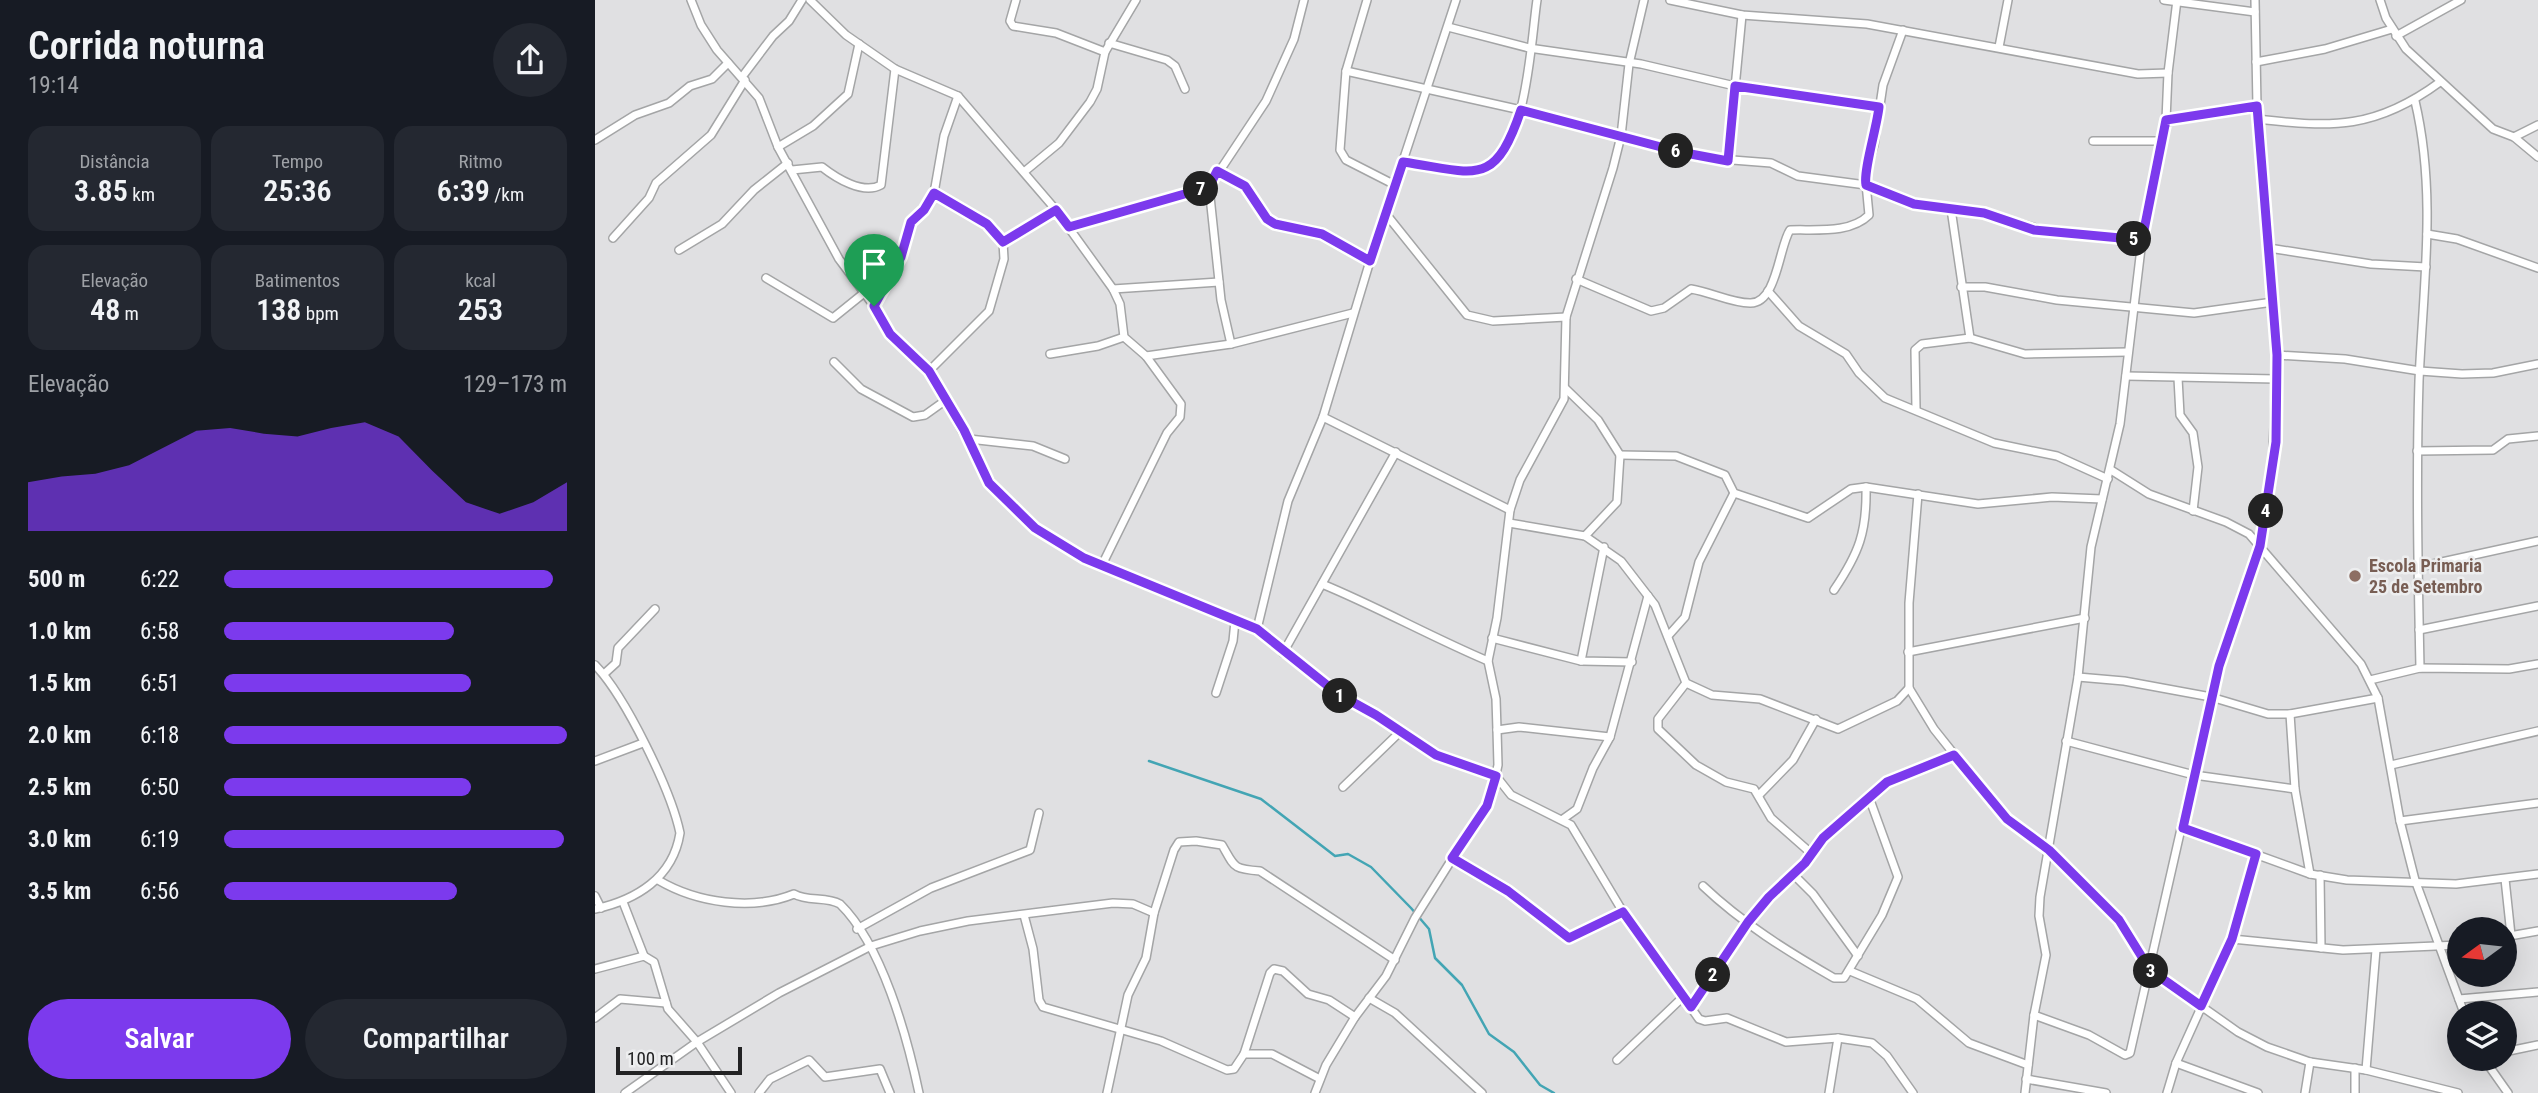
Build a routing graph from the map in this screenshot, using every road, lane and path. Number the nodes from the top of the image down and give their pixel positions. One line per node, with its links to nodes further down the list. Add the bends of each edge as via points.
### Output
1 (691, 0): 29 (street, via 701,25)
2 (802, 0): 34 (street)
3 (810, 0): 24 (street)
4 (1016, 0): 27 (street, via 1010,21 1013,26 1056,33)
5 (1136, 0): 23 (street)
6 (1304, 0): 57 (street, via 1294,39 1266,102)
7 (1367, 0): 32 (street)
8 (1457, 0): 20 (street)
9 (1537, 0): 26 (street)
10 (1644, 0): 30 (street)
11 (1670, 0): 19 (street)
12 (2008, 0): 25 (street)
13 (2164, 0): 17 (street)
14 (2255, 0): 18 (street)
15 (2380, 0): 22 (street)
16 (2461, 0): 22 (street)
17 (2177, 1): 18 (street); 33 (street)
18 (2255, 12): 28 (street)
19 (1742, 15): 21 (street); 36 (street)
20 (1448, 27): 26 (street); 38 (street)
21 (1903, 30): 25 (street); 42 (street)
22 (2394, 33): 28 (street); 35 (street)
23 (1109, 43): 27 (street); 37 (street, via 1167,60 1175,66)
24 (859, 44): 31 (street); 52 (street, via 849,94 813,126)
25 (1999, 47): 33 (street, via 2138,74)
26 (1529, 48): 30 (street); 43 (street)
27 (1105, 52): 58 (street, via 1090,103 1059,143)
28 (2256, 62): 41 (street)
29 (728, 63): 34 (street); 49 (street, via 712,79 690,86 669,103 635,115)
30 (1629, 64): 36 (street); 47 (street)
31 (895, 69): 39 (street); 56 (street, via 881,185 870,188 837,179 822,167)
32 (1346, 71): 38 (street); 59 (street, via 1341,150 1346,160)
33 (2168, 74): 45 (street)
34 (743, 78): 52 (street, via 764,108); 68 (street, via 711,135 656,183 649,198)
35 (2439, 82): 40 (street); 48 (street, via 2493,129)
36 (1735, 86): 42 (street); 54 (street)
37 (1185, 89)
38 (1428, 91): 43 (street); 55 (street)
39 (958, 96): 58 (street); 62 (street, via 944,136)
40 (2415, 101): 44 (street, via 2376,117 2332,126); 67 (street, via 2426,157)
41 (2257, 106): 44 (street); 45 (street)
42 (1879, 107): 60 (street)
43 (1521, 110): 47 (street); 55 (street, via 1495,164 1461,170)
44 (2258, 119): 71 (street)
45 (2166, 120): 51 (street)
46 (2538, 125): 48 (street)
47 (1621, 136): 54 (street); 77 (street)
48 (2514, 137): 53 (street)
49 (595, 140)
50 (2093, 141): 51 (street)
51 (2161, 141): 69 (street)
52 (778, 147): 56 (street)
53 (2538, 157)
54 (1728, 161): 60 (street, via 1771,163 1807,178)
55 (1403, 162): 59 (street)
56 (790, 167): 72 (street, via 754,190 722,224); 82 (street, via 839,259)
57 (1217, 171): 61 (street); 73 (street, via 1245,186 1275,224 1322,234)
58 (1024, 173): 64 (street)
59 (1395, 185): 65 (street)
60 (1866, 185): 63 (street, via 1914,204); 81 (street, via 1867,218 1851,226 1787,233)
61 (1209, 187): 66 (street); 78 (street)
62 (934, 193): 70 (street, via 987,224); 84 (street, via 911,222 901,257)
63 (1951, 209): 69 (street, via 1984,213 2053,233); 79 (street)
64 (1056, 210): 66 (street); 70 (street)
65 (1386, 214): 73 (street); 87 (street, via 1467,314 1493,321)
66 (1069, 227): 80 (street)
67 (2427, 234): 74 (street); 75 (street, via 2457,239)
68 (613, 238)
69 (2142, 240): 85 (street)
70 (1003, 242): 97 (street, via 1004,259 989,312)
71 (2269, 248): 74 (street, via 2371,264); 83 (street)
72 (679, 250)
73 (1370, 261): 86 (street)
74 (2426, 267): 98 (street)
75 (2538, 268)
76 (766, 278): 82 (street, via 833,318)
77 (1576, 279): 81 (street, via 1651,311 1664,308 1691,289 1748,303 1759,302); 87 (street)
78 (1219, 282): 80 (street); 90 (street)
79 (1961, 287): 85 (street); 89 (street)
80 (1112, 289): 88 (street, via 1120,304)
81 (1769, 291): 104 (street, via 1799,326 1846,354 1885,398)
82 (864, 293): 84 (street)
83 (2273, 302): 85 (street, via 2207,313); 93 (street)
84 (874, 306): 97 (street, via 890,334)
85 (2134, 307): 91 (street)
86 (1353, 313): 90 (street); 105 (street)
87 (1566, 317): 102 (street)
88 (1124, 337): 92 (street); 94 (street)
89 (1970, 338): 91 (street, via 2025,354); 104 (street, via 1916,346)
90 (1231, 344): 94 (street)
91 (2128, 352): 99 (street)
92 (1050, 354)
93 (2277, 355): 98 (street, via 2345,359); 101 (street)
94 (1146, 356): 125 (street, via 1182,410)
95 (834, 362): 103 (street, via 861,389 913,417 925,415)
96 (2538, 364): 98 (street, via 2493,373)
97 (929, 371): 103 (street)
98 (2420, 371): 108 (street)
99 (2126, 376): 100 (street); 112 (street)
100 (2178, 378): 101 (street); 119 (street, via 2180,415 2193,433 2198,467)
101 (2276, 379): 123 (street, via 2276,442)
102 (1565, 388): 110 (street, via 1598,420); 118 (street, via 1559,410 1520,480)
103 (947, 400): 107 (street)
104 (1916, 408): 113 (street, via 1994,443 2048,453)
105 (1323, 417): 109 (street); 134 (street, via 1288,501)
106 (2538, 436): 108 (street, via 2516,436 2493,450)
107 (969, 439): 111 (street, via 1033,446); 125 (street, via 989,483 1019,514 1069,550)
108 (2417, 451): 126 (street)
109 (1397, 452): 118 (street); 127 (street)
110 (1620, 455): 115 (street, via 1676,456 1725,475); 121 (street, via 1618,502)
111 (1065, 459)
112 (2111, 470): 113 (street); 119 (street, via 2149,495)
113 (2109, 480): 117 (street)
114 (1866, 486): 115 (street, via 1851,489 1808,517); 116 (street); 128 (street, via 1863,533 1855,557)
115 (1734, 493): 136 (street, via 1699,562 1685,617)
116 (1918, 494): 117 (street, via 1978,504 2052,497); 138 (street)
117 (2102, 499): 132 (street, via 2091,547)
118 (1510, 510): 120 (street)
119 (2193, 510): 123 (street, via 2238,527)
120 (1509, 523): 121 (street); 137 (street)
121 (1585, 536): 124 (street)
122 (2538, 541): 126 (street)
123 (2260, 546): 148 (street); 152 (street)
124 (1604, 547): 129 (street); 141 (street)
125 (1101, 565): 133 (street)
126 (2419, 567): 135 (street)
127 (1322, 584): 139 (street); 140 (street)
128 (1833, 590)
129 (1648, 596): 136 (street); 142 (street)
130 (2538, 606): 135 (street)
131 (655, 608): 146 (street, via 618,648 616,663)
132 (2085, 618): 138 (street); 147 (street)
133 (1235, 621): 134 (street); 151 (street)
134 (1257, 629): 139 (street)
135 (2419, 630): 145 (street)
136 (1668, 636): 149 (street)
137 (1492, 638): 140 (street); 141 (street)
138 (1908, 652): 150 (street)
139 (1283, 653): 158 (street, via 1327,688)
140 (1488, 661): 156 (street)
141 (1581, 661): 142 (street)
142 (1632, 662): 159 (street)
143 (2538, 664): 145 (street, via 2509,669)
144 (595, 665): 146 (street)
145 (2420, 668): 148 (street)
146 (604, 674): 161 (street)
147 (2078, 677): 152 (street, via 2109,678); 160 (street)
148 (2370, 680): 153 (street)
149 (1686, 683): 155 (street, via 1712,695 1760,699); 169 (street, via 1658,719 1658,729 1696,765)
150 (1909, 688): 155 (street, via 1897,701 1838,729); 162 (street)
151 (1216, 693)
152 (2211, 697): 154 (street, via 2253,712); 165 (street)
153 (2378, 698): 154 (street); 164 (street)
154 (2290, 714): 168 (street)
155 (1816, 719): 169 (street, via 1793,760)
156 (1497, 730): 159 (street, via 1518,727); 166 (street)
157 (2538, 731): 164 (street)
158 (1401, 732): 166 (street, via 1442,758); 167 (street)
159 (1610, 737): 173 (street, via 1577,809)
160 (2066, 741): 165 (street); 176 (street)
161 (643, 743): 163 (street); 185 (street, via 680,833)
162 (1954, 755): 170 (street, via 1887,782); 176 (street, via 2007,819)
163 (595, 761)
164 (2391, 765): 174 (street)
165 (2194, 775): 168 (street); 175 (street)
166 (1496, 776): 173 (street, via 1511,795); 179 (street, via 1487,806)
167 (1343, 787)
168 (2295, 789): 181 (street)
169 (1759, 795): 177 (street, via 1771,818)
170 (1870, 800): 177 (street, via 1823,838); 206 (street, via 1898,877)
171 (2538, 803): 174 (street)
172 (1039, 813): 196 (street, via 1030,850 931,888)
173 (1563, 819): 191 (street, via 1579,833)
174 (2400, 821): 186 (street)
175 (2183, 828): 178 (street); 209 (street)
176 (2049, 850): 209 (street, via 2119,920); 218 (street, via 2039,916 2046,955)
177 (1812, 854): 180 (street)
178 (2256, 854): 181 (street); 199 (street)
179 (1452, 858): 191 (street, via 1508,891 1569,938); 207 (street)
180 (1793, 874): 195 (street); 206 (street)
181 (2310, 874): 183 (street)
182 (2538, 874): 184 (street)
183 (2320, 875): 186 (street, via 2361,881); 203 (street)
184 (2505, 879): 186 (street, via 2425,885); 194 (street)
185 (658, 880): 189 (street); 196 (street, via 692,897 713,901 772,902 794,894 834,901 846,910)
186 (2415, 880): 200 (street)
187 (1703, 886): 195 (street)
188 (595, 896): 190 (street)
189 (622, 902): 190 (street); 205 (street)
190 (598, 908)
191 (1623, 912): 212 (street)
192 (1154, 913): 193 (street, via 1133,904 1113,903); 207 (street, via 1179,842 1215,843 1243,870 1260,871); 221 (street, via 1150,946 1128,995)
193 (1024, 915): 202 (street, via 920,930); 221 (street, via 1040,1005)
194 (2507, 917)
195 (1748, 922): 210 (street, via 1778,946 1834,978 1844,978); 217 (street)
196 (857, 929): 202 (street)
197 (2538, 931): 198 (street)
198 (2517, 934)
199 (2232, 939): 203 (street); 216 (street)
200 (2439, 946): 201 (street); 204 (street); 214 (street)
201 (2447, 946)
202 (871, 947): 223 (street, via 779,993); 243 (street)
203 (2321, 948): 204 (street)
204 (2376, 950): 232 (street)
205 (643, 956): 208 (street); 215 (street, via 657,966)
206 (1858, 956): 210 (street)
207 (1395, 960): 213 (street)
208 (595, 969)
209 (2150, 970): 216 (street); 218 (street, via 2128,1055)
210 (1850, 971): 230 (street, via 1905,992 1969,1043)
211 (2538, 992): 214 (street)
212 (1683, 996): 217 (street); 227 (street)
213 (1369, 998): 219 (street); 237 (street, via 1395,1013)
214 (2459, 999)
215 (666, 1003): 220 (street, via 620,999); 223 (street)
216 (2201, 1006): 228 (street, via 2255,1042); 229 (street)
217 (1691, 1007): 222 (street, via 1699,1019 1727,1018 1777,1040)
218 (2034, 1015): 230 (street)
219 (1355, 1017): 226 (street, via 1329,1000 1308,994 1283,971 1274,969); 234 (street)
220 (595, 1018)
221 (1120, 1031): 226 (street, via 1161,1041 1227,1070 1234,1069); 244 (street)
222 (1838, 1038): 246 (street); 247 (street, via 1862,1040 1882,1051)
223 (697, 1042): 239 (street); 240 (street)
224 (2538, 1045): 225 (street)
225 (2517, 1049)
226 (1244, 1054): 234 (street, via 1272,1054)
227 (1617, 1060)
228 (2310, 1062): 231 (street); 252 (street)
229 (2176, 1063): 250 (street); 251 (street)
230 (2028, 1065): 235 (street)
231 (2355, 1068): 232 (street); 253 (street)
232 (2366, 1070): 236 (street)
233 (2492, 1071): 238 (street)
234 (1320, 1079): 245 (street)
235 (2026, 1080): 248 (street); 249 (street)
236 (2419, 1082): 254 (street); 255 (street)
237 (1477, 1091)
238 (2505, 1092)
239 (625, 1093)
240 (731, 1093)
241 (759, 1093): 242 (street, via 771,1079 809,1060 825,1077 880,1069)
242 (890, 1093)
243 (919, 1093)
244 (1107, 1093)
245 (1315, 1093)
246 (1829, 1093)
247 (1913, 1093)
248 (2025, 1093)
249 (2106, 1093)
250 (2167, 1093)
251 (2258, 1093)
252 (2305, 1093)
253 (2355, 1093)
254 (2418, 1093)
255 (2458, 1093)

